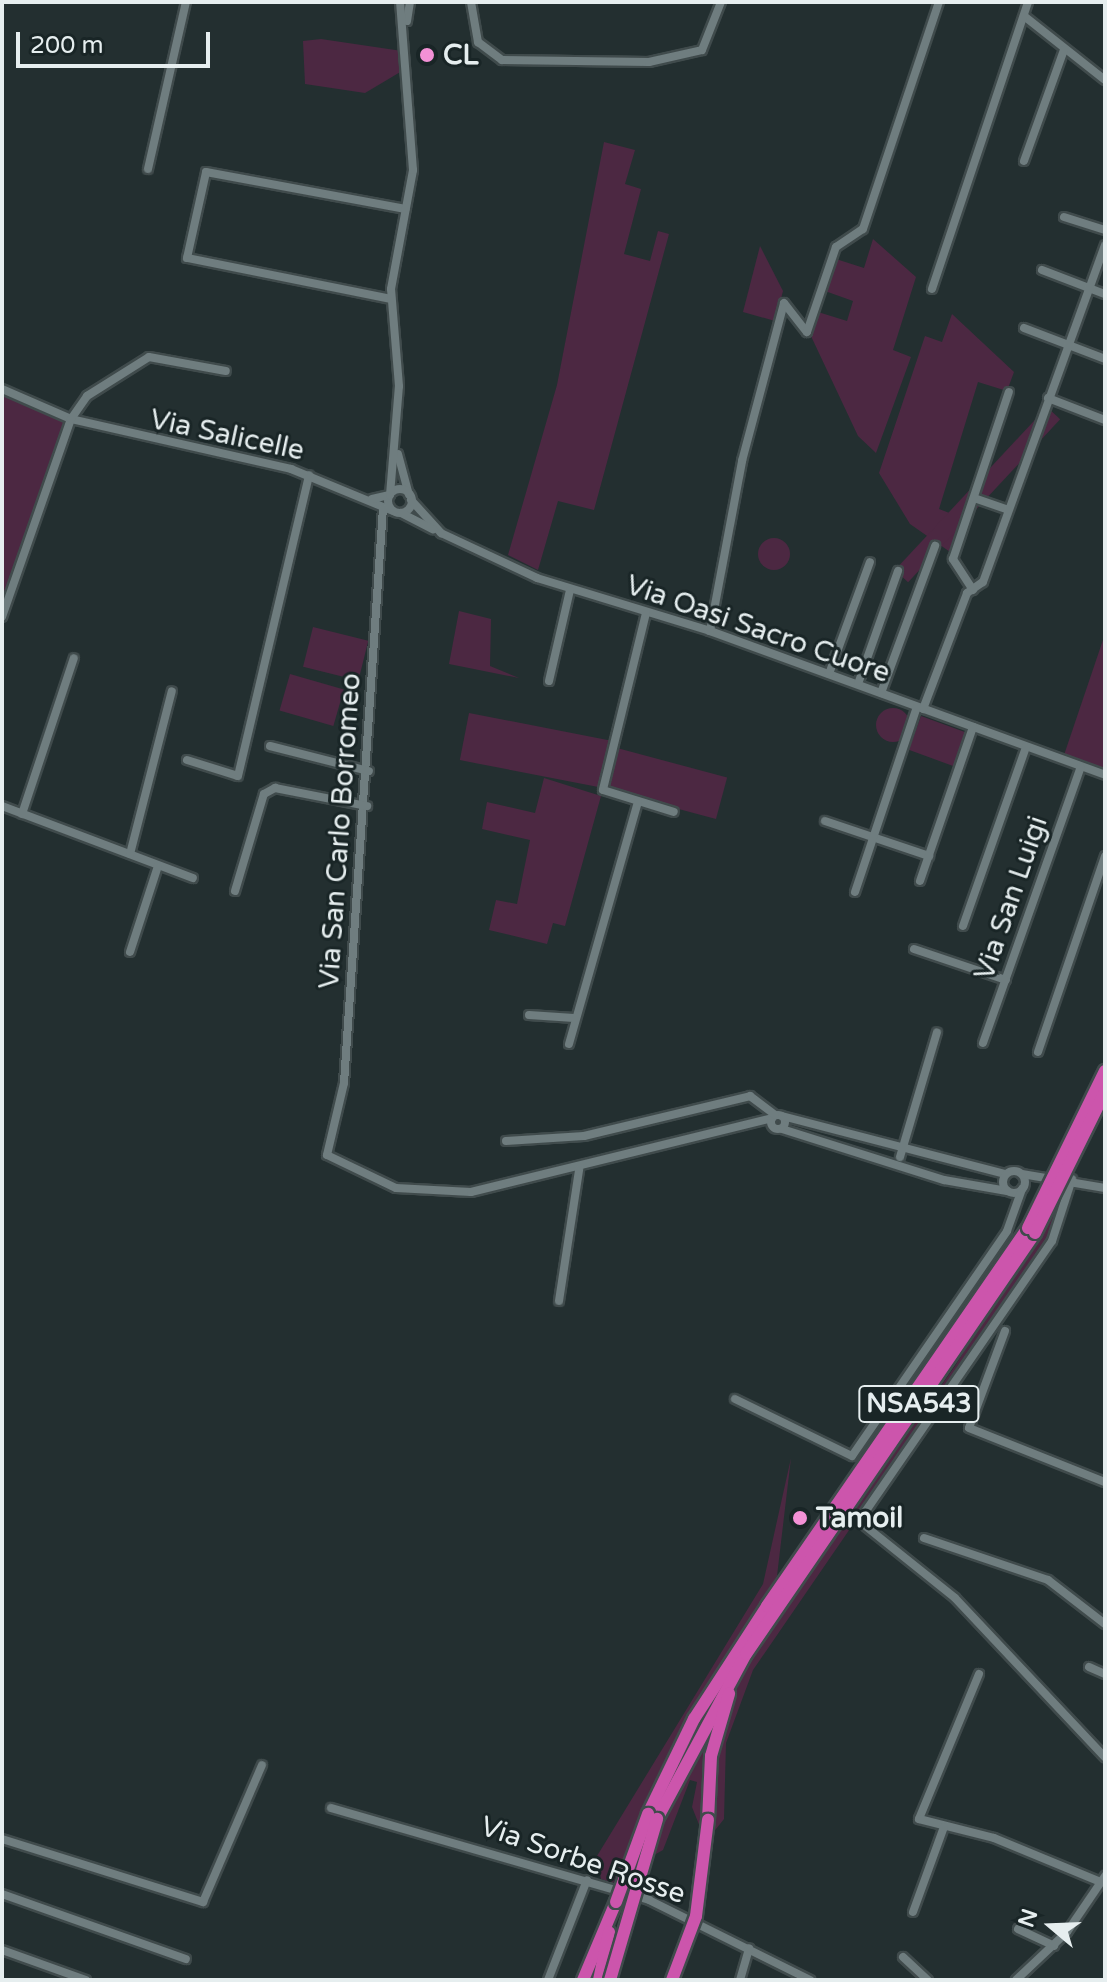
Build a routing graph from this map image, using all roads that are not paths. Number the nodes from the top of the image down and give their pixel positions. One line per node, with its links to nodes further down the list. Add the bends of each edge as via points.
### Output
1 (186, 2): 13 (street)
2 (400, 2): 9 (street, Via Oasi Sacro Cuore)
3 (410, 2): 9 (street, Via Oasi Sacro Cuore)
4 (721, 2): 7 (street, via 702,50 649,62 502,60 478,42)
5 (939, 2): 49 (street, via 863,229 836,247 807,332 784,303 742,461)
6 (1028, 2): 8 (street)
7 (472, 7)
8 (1024, 16): 10 (street); 20 (street)
9 (406, 26): 14 (street, Via Oasi Sacro Cuore)
10 (1064, 50): 11 (street); 12 (street)
11 (1105, 80)
12 (1024, 161)
13 (148, 169)
14 (406, 209): 22 (street, Via Oasi Sacro Cuore); 22 (street, via 206,172 187,258)
15 (1064, 217): 16 (street)
16 (1105, 230)
17 (1105, 245): 19 (street)
18 (1042, 270): 19 (street)
19 (1089, 288): 21 (street); 24 (street)
20 (932, 289)
21 (1105, 294)
22 (391, 299): 32 (street, Via Oasi Sacro Cuore)
23 (1024, 328): 24 (street)
24 (1067, 345): 25 (street); 29 (street)
25 (1105, 359)
26 (226, 371): 30 (street, via 149,357 95,387)
27 (2, 389): 30 (street, Via Salicelle)
28 (1009, 392): 36 (street)
29 (1048, 398): 31 (street); 39 (street)
30 (71, 419): 33 (street, Via Salicelle); 48 (street)
31 (1105, 420)
32 (396, 442): 34 (street, Via Oasi Sacro Cuore); 35 (street, Via Oasi Sacro Cuore)
33 (309, 475): 37 (street, Via Salicelle); 60 (street, via 238,776)
34 (390, 495): 35 (street); 37 (street); 40 (street, Via Oasi Sacro Cuore)
35 (411, 498): 40 (street); 41 (street, Via Oasi Sacro Cuore)
36 (974, 498): 39 (street); 46 (street, via 953,559)
37 (372, 499): 38 (street)
38 (383, 508): 40 (street); 62 (street, Via San Carlo Borromeo)
39 (1008, 510): 46 (street, via 983,582)
40 (397, 512): 41 (street)
41 (441, 533): 45 (street, Via Oasi Sacro Cuore)
42 (935, 546): 55 (street)
43 (870, 562): 51 (street)
44 (898, 571): 53 (street)
45 (570, 590): 47 (street, Via Oasi Sacro Cuore); 52 (street)
46 (973, 590): 56 (street)
47 (646, 613): 49 (street, Via Oasi Sacro Cuore); 64 (street, via 603,790)
48 (2, 617)
49 (710, 631): 51 (street, Via Oasi Sacro Cuore)
50 (74, 658): 68 (street)
51 (829, 674): 53 (street, Via Oasi Sacro Cuore)
52 (549, 681)
53 (858, 684): 55 (street, Via Oasi Sacro Cuore)
54 (172, 691): 71 (street)
55 (881, 693): 56 (street, Via Oasi Sacro Cuore)
56 (920, 708): 57 (street, Via Oasi Sacro Cuore); 70 (street)
57 (973, 727): 59 (street, Via Oasi Sacro Cuore); 72 (street)
58 (270, 746): 62 (street)
59 (1026, 747): 61 (street, Via Oasi Sacro Cuore); 79 (street)
60 (187, 760)
61 (1081, 767): 63 (street, Via Oasi Sacro Cuore); 82 (street, Via San Luigi)
62 (369, 771): 66 (street, Via San Carlo Borromeo)
63 (1105, 775)
64 (638, 802): 67 (street); 84 (street)
65 (2, 806): 68 (street)
66 (367, 806): 77 (street, via 275,788 264,794); 97 (street, Via San Carlo Borromeo, via 344,1083 327,1155 396,1188 437,1193)
67 (674, 812)
68 (22, 814): 71 (street)
69 (825, 821): 70 (street)
70 (873, 838): 72 (street); 78 (street)
71 (130, 854): 74 (street)
72 (929, 856): 76 (street)
73 (1105, 856): 88 (street)
74 (158, 866): 75 (street); 81 (street)
75 (193, 878)
76 (920, 881)
77 (235, 891)
78 (855, 892)
79 (963, 926)
80 (914, 949): 82 (street)
81 (130, 952)
82 (1006, 980): 86 (street, Via San Luigi)
83 (529, 1015): 84 (street)
84 (574, 1018): 87 (street)
85 (937, 1032): 95 (street)
86 (983, 1043)
87 (569, 1044)
88 (1038, 1052)
89 (1105, 1071): 103 (highway, NSA543, bridge)
90 (1105, 1092): 103 (highway, bridge)
91 (777, 1121): 92 (street); 93 (street); 94 (street, via 750,1096 584,1136); 97 (street)
92 (812, 1126): 93 (street); 95 (street)
93 (809, 1136): 96 (street)
94 (506, 1141)
95 (901, 1152): 96 (street); 98 (street)
96 (897, 1165): 102 (street)
97 (579, 1170): 104 (street)
98 (1005, 1174): 100 (street); 102 (street)
99 (1072, 1179): 100 (street, via 1037,1174); 101 (street); 114 (street, via 1052,1241 859,1521 955,1598)
100 (1023, 1182): 102 (street); 106 (street, via 1007,1231 852,1456)
101 (1105, 1188)
102 (1007, 1191)
103 (1032, 1230): 110 (highway, NSA543); 117 (highway, NSA543, via 789,1572 694,1719)
104 (559, 1301)
105 (1005, 1331): 107 (street, via 969,1428)
106 (735, 1399)
107 (1105, 1482)
108 (924, 1538): 109 (street, via 1048,1580)
109 (1105, 1624)
110 (746, 1654): 117 (highway, NSA543); 136 (highway, NSA543, bridge, via 716,1733 696,1916)
111 (1089, 1667): 113 (street)
112 (979, 1674): 118 (street, via 919,1819)
113 (1105, 1674)
114 (1105, 1757)
115 (262, 1765): 119 (street, via 203,1902)
116 (331, 1808): 121 (street, Via Sorbe Rosse)
117 (652, 1817): 123 (highway, NSA543, bridge); 135 (highway, NSA543, bridge)
118 (944, 1827): 120 (street, via 994,1838); 124 (street)
119 (2, 1839)
120 (1103, 1879): 126 (street)
121 (587, 1880): 127 (street, Via Sorbe Rosse); 132 (street)
122 (2, 1894): 130 (street)
123 (616, 1902): 133 (highway, NSA543); 134 (highway, NSA543)
124 (913, 1912)
125 (1018, 1929): 126 (street)
126 (1054, 1946): 140 (street)
127 (749, 1948): 137 (street); 138 (street, Via Sorbe Rosse)
128 (2, 1950): 131 (street)
129 (903, 1957): 139 (street)
130 (186, 1959)
131 (86, 1980)
132 (548, 1980)
133 (583, 1980)
134 (599, 1980)
135 (610, 1980)
136 (672, 1980)
137 (740, 1980)
138 (810, 1980)
139 (928, 1980)
140 (1016, 1980)

